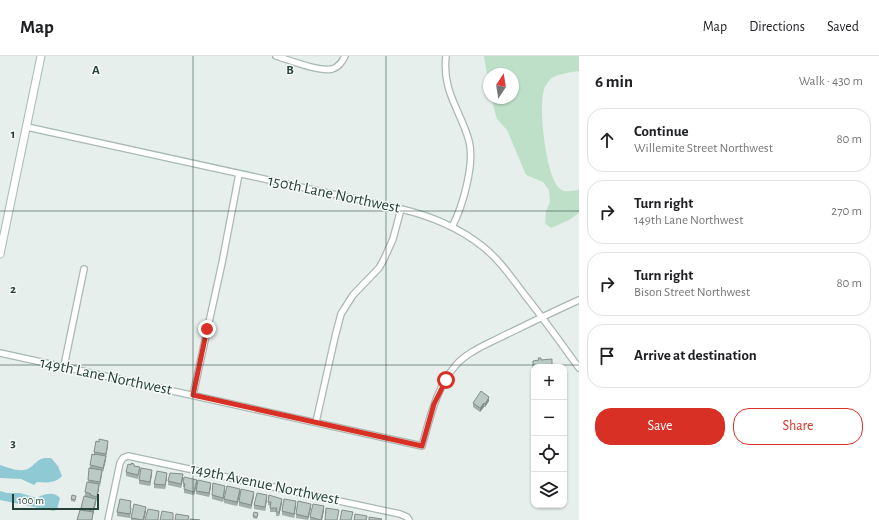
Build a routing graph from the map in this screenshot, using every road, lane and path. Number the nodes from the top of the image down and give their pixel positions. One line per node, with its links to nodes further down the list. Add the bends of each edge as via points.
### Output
1 (41, 56): 5 (main road)
2 (276, 56): 4 (street, via 313,67 331,69 342,63)
3 (446, 56): 9 (street, via 446,82 471,151 470,171)
4 (345, 57)
5 (27, 127): 6 (street, 150th Lane Northwest); 8 (main road)
6 (239, 174): 7 (street, 150th Lane Northwest); 17 (street)
7 (402, 209): 9 (street, 150th Lane Northwest); 18 (street, via 393,239 379,268 353,295 342,314)
8 (3, 226): 10 (main road)
9 (452, 226): 13 (street, 150th Lane Northwest, via 498,260)
10 (0, 254)
11 (84, 269): 15 (street)
12 (579, 300): 13 (street)
13 (542, 316): 16 (street, 150th Lane Northwest); 18 (street, 149th Lane Northwest, via 487,344 456,365 438,393 422,446)
14 (0, 353): 15 (street, 149th Lane Northwest)
15 (64, 366): 17 (street, 149th Lane Northwest)
16 (579, 368)
17 (193, 395): 18 (street, 149th Lane Northwest)
18 (316, 422)
19 (408, 519): 20 (street, 149th Avenue Northwest, via 400,514 128,456 122,458 120,463)
20 (108, 520)

